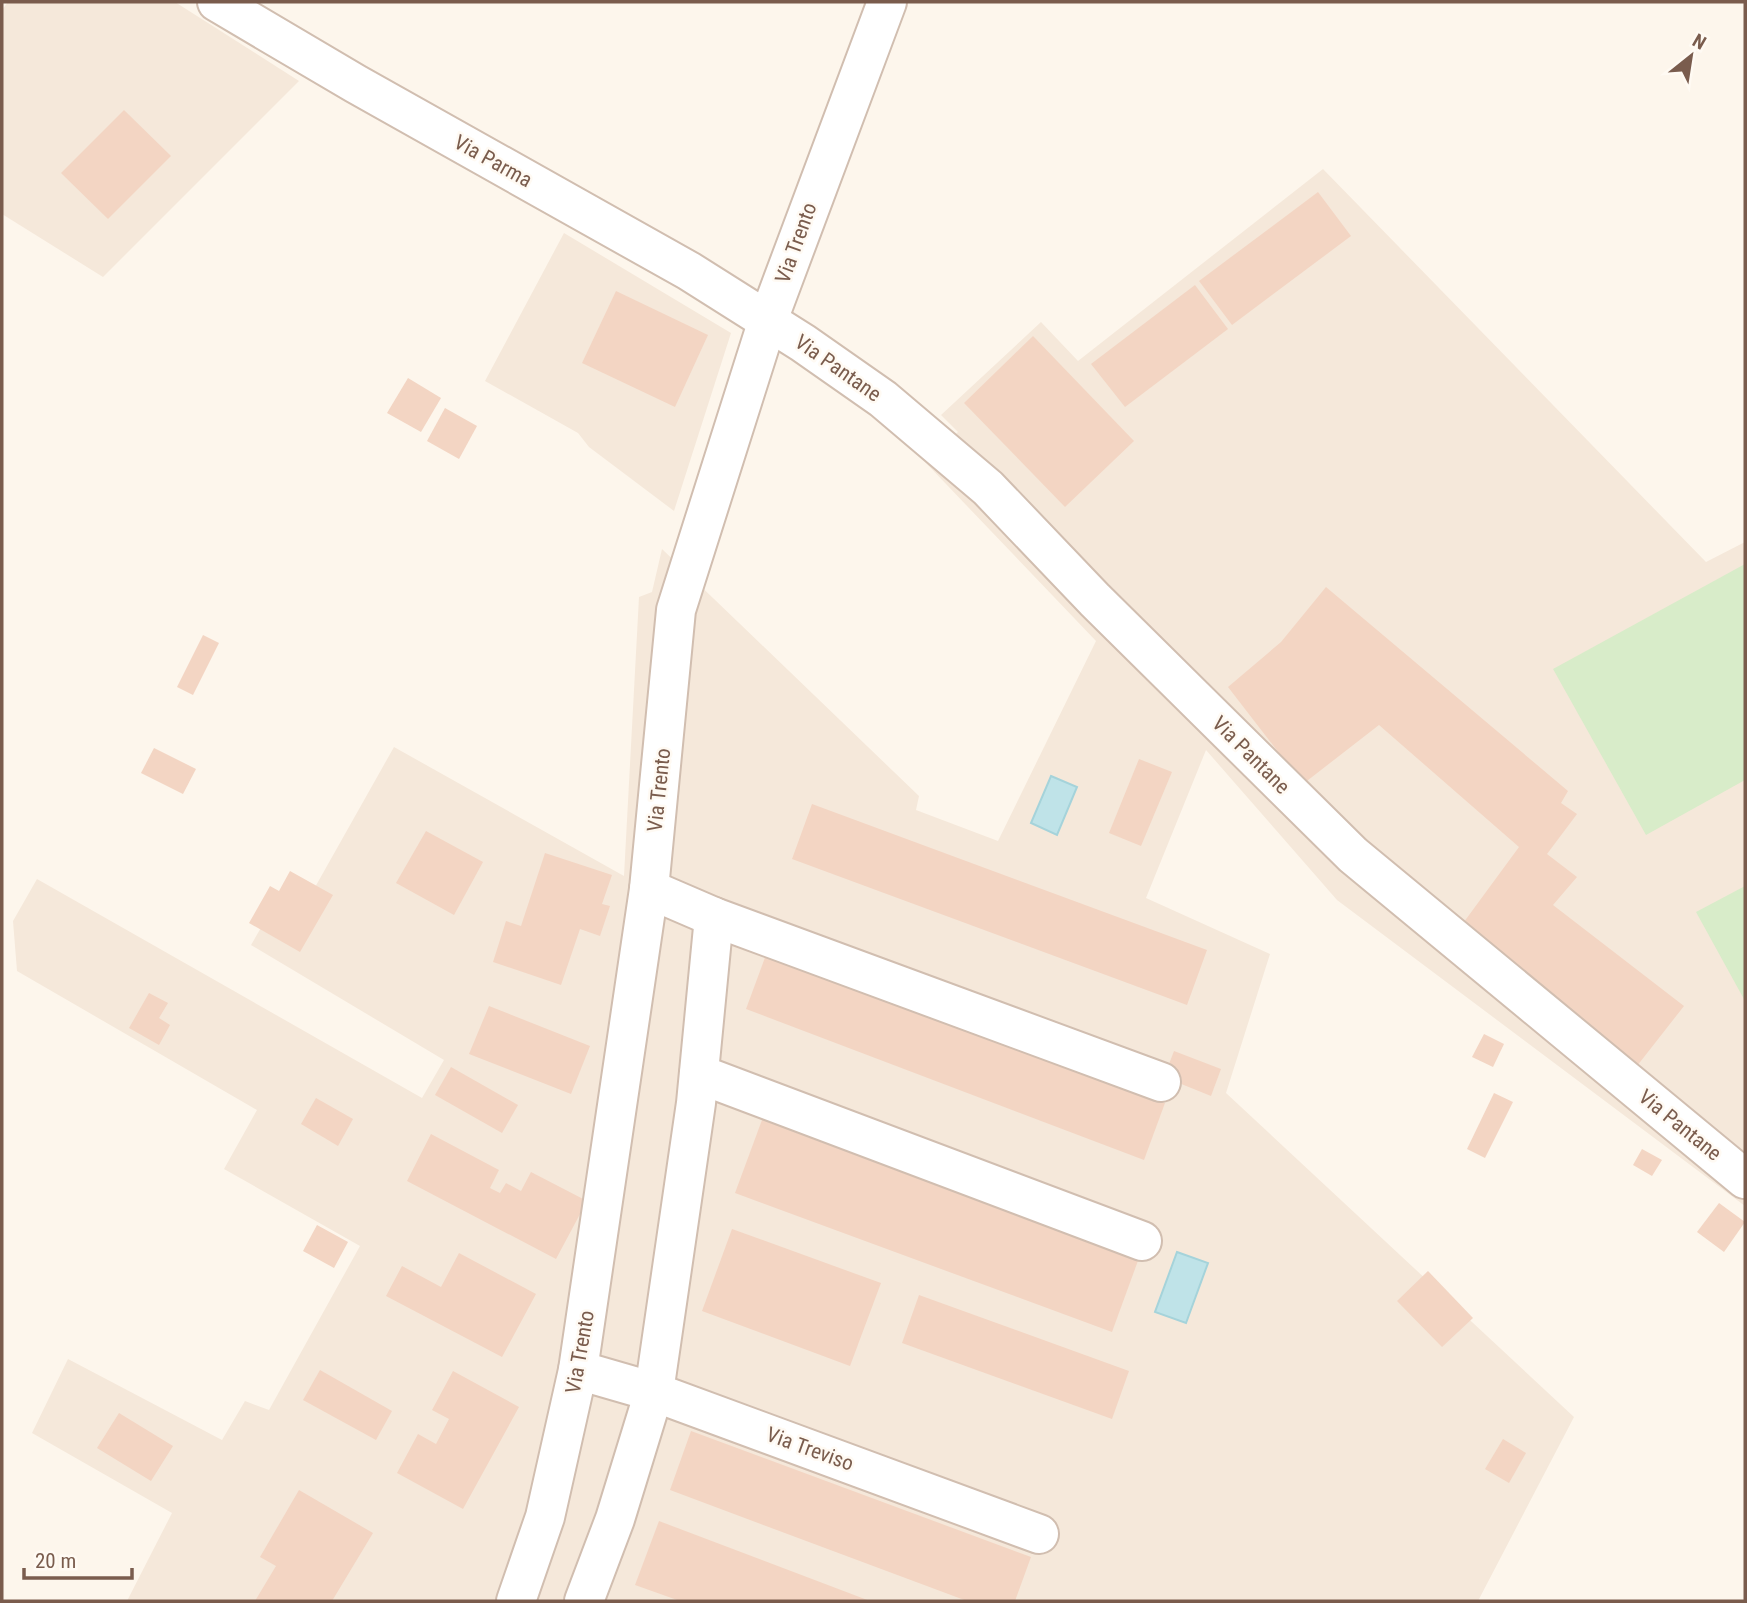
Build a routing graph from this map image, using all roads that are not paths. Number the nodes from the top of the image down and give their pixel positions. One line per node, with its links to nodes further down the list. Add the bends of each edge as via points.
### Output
1 (217, 2): 3 (street, Via Parma)
2 (887, 2): 3 (street, Via Trento)
3 (768, 320): 4 (street, Via Trento, via 676,610); 8 (street, Via Pantane, via 883,399 968,470 1353,855)
4 (649, 889): 5 (street); 10 (street, Via Trento)
5 (714, 917): 6 (street); 7 (street)
6 (699, 1074): 9 (street); 11 (street)
7 (1161, 1082)
8 (1745, 1179)
9 (1142, 1241)
10 (578, 1370): 11 (street, Via Treviso); 13 (street, Via Trento, via 545,1517)
11 (654, 1392): 12 (street, Via Treviso); 14 (street)
12 (1039, 1534)
13 (516, 1601)
14 (584, 1601)

